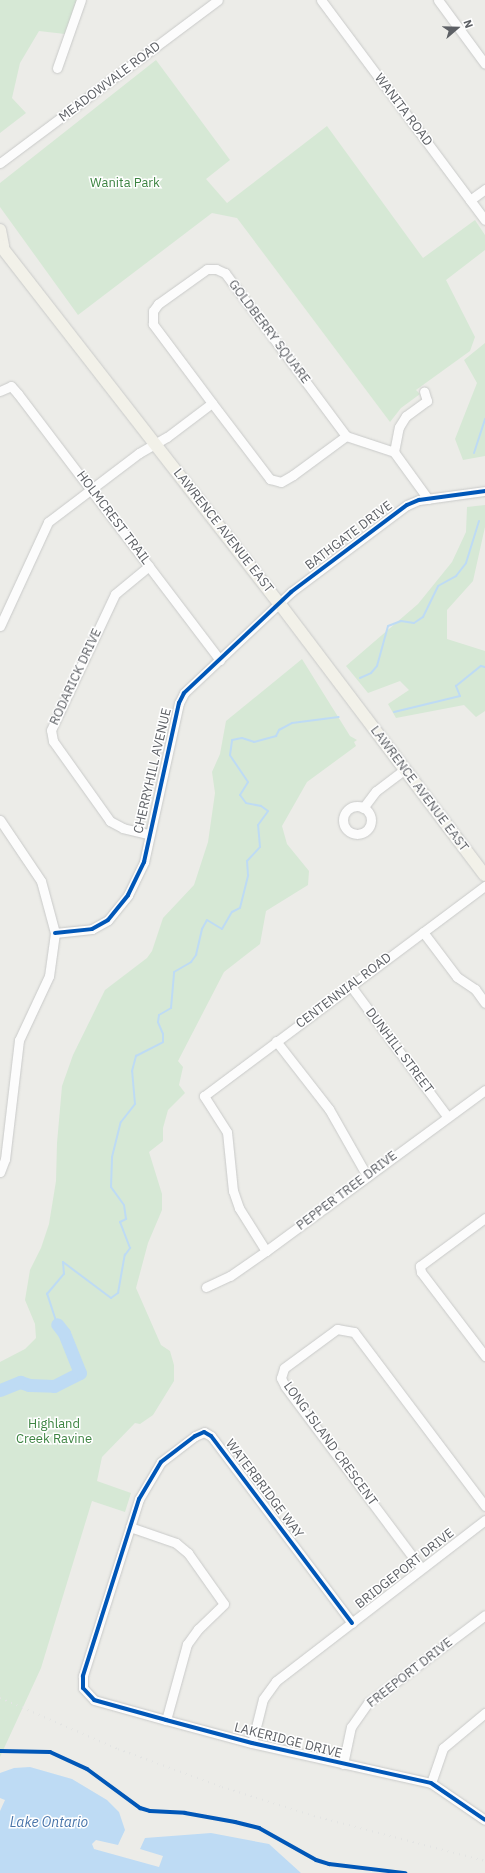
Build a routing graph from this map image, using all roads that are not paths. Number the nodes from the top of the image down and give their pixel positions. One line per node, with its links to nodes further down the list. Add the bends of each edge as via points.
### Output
1 (81, 0): 6 (street)
2 (218, 0): 7 (street, MEADOWVALE ROAD)
3 (321, 0): 9 (street, WANITA ROAD)
4 (438, 0): 5 (street)
5 (485, 64)
6 (57, 68)
7 (0, 163)
8 (485, 189): 9 (street)
9 (470, 200): 10 (street, WANITA ROAD)
10 (485, 220)
11 (0, 230): 12 (main road, LAWRENCE AVENUE EAST, via 3,234)
12 (2, 246): 17 (main road, LAWRENCE AVENUE EAST)
13 (0, 391): 19 (street, HOLMCREST TRAIL, via 11,386)
14 (424, 391): 18 (street, via 427,401 406,416 399,427)
15 (212, 403): 16 (street, GOLDBERRY SQUARE, via 270,479 281,482); 16 (street, GOLDBERRY SQUARE, via 153,324 153,311 158,304 207,269 225,273); 17 (street)
16 (346, 436): 18 (street)
17 (155, 443): 19 (street); 23 (main road, LAWRENCE AVENUE EAST)
18 (394, 452): 21 (street)
19 (90, 489): 22 (street, HOLMCREST TRAIL); 24 (street, via 48,522)
20 (485, 491): 21 (street, BATHGATE DRIVE)
21 (428, 498): 23 (street, BATHGATE DRIVE, via 407,505)
22 (149, 566): 25 (street, HOLMCREST TRAIL); 29 (street, RODARICK DRIVE, via 115,594 51,730 53,741 110,821 123,828)
23 (279, 603): 25 (street, CHERRYHILL AVENUE); 26 (main road, LAWRENCE AVENUE EAST)
24 (0, 626)
25 (220, 660): 29 (street, CHERRYHILL AVENUE, via 184,693 179,703)
26 (404, 770): 27 (street, via 376,791); 30 (main road, LAWRENCE AVENUE EAST)
27 (363, 808)
28 (0, 820): 32 (street, via 40,881)
29 (148, 834): 32 (street, CHERRYHILL AVENUE, via 144,862 128,895 108,920 92,929)
30 (485, 875)
31 (485, 886): 33 (street, CENTENNIAL ROAD)
32 (55, 932): 39 (street, via 49,976 19,1040 5,1159)
33 (423, 932): 34 (street, CENTENNIAL ROAD); 35 (street, via 457,977 475,990)
34 (350, 985): 36 (street, CENTENNIAL ROAD); 38 (street, DUNHILL STREET)
35 (485, 1004)
36 (276, 1041): 40 (street, via 329,1109); 42 (street, CENTENNIAL ROAD, via 204,1096 227,1132 233,1191 239,1208)
37 (485, 1090): 38 (street, PEPPER TREE DRIVE)
38 (447, 1116): 40 (street, PEPPER TREE DRIVE)
39 (0, 1172)
40 (367, 1176): 42 (street, PEPPER TREE DRIVE)
41 (485, 1218): 44 (street, via 420,1266 421,1272)
42 (266, 1251): 43 (street, PEPPER TREE DRIVE, via 230,1276)
43 (206, 1287)
44 (485, 1356)
45 (485, 1506): 48 (street, LONG ISLAND CRESCENT, via 354,1332 337,1330 284,1368 281,1378 285,1386)
46 (485, 1520): 48 (street, BRIDGEPORT DRIVE)
47 (130, 1527): 50 (street, WATERBRIDGE WAY, via 139,1499 161,1462 194,1436 204,1432 211,1436); 51 (street, WATERBRIDGE WAY, via 83,1676); 53 (street, via 176,1543 188,1552 224,1604 198,1629 187,1644)
48 (421, 1568): 50 (street, BRIDGEPORT DRIVE)
49 (485, 1615): 55 (street, FREEPORT DRIVE, via 368,1703 351,1727)
50 (352, 1623): 54 (street, BRIDGEPORT DRIVE, via 270,1688 263,1699)
51 (83, 1688): 53 (street, LAKERIDGE DRIVE, via 94,1700)
52 (485, 1713): 56 (street, via 443,1748)
53 (166, 1720): 54 (street, LAKERIDGE DRIVE)
54 (252, 1743): 55 (street, LAKERIDGE DRIVE)
55 (343, 1764): 56 (street, LAKERIDGE DRIVE)
56 (431, 1783): 57 (street, LAKERIDGE DRIVE)
57 (485, 1820)

